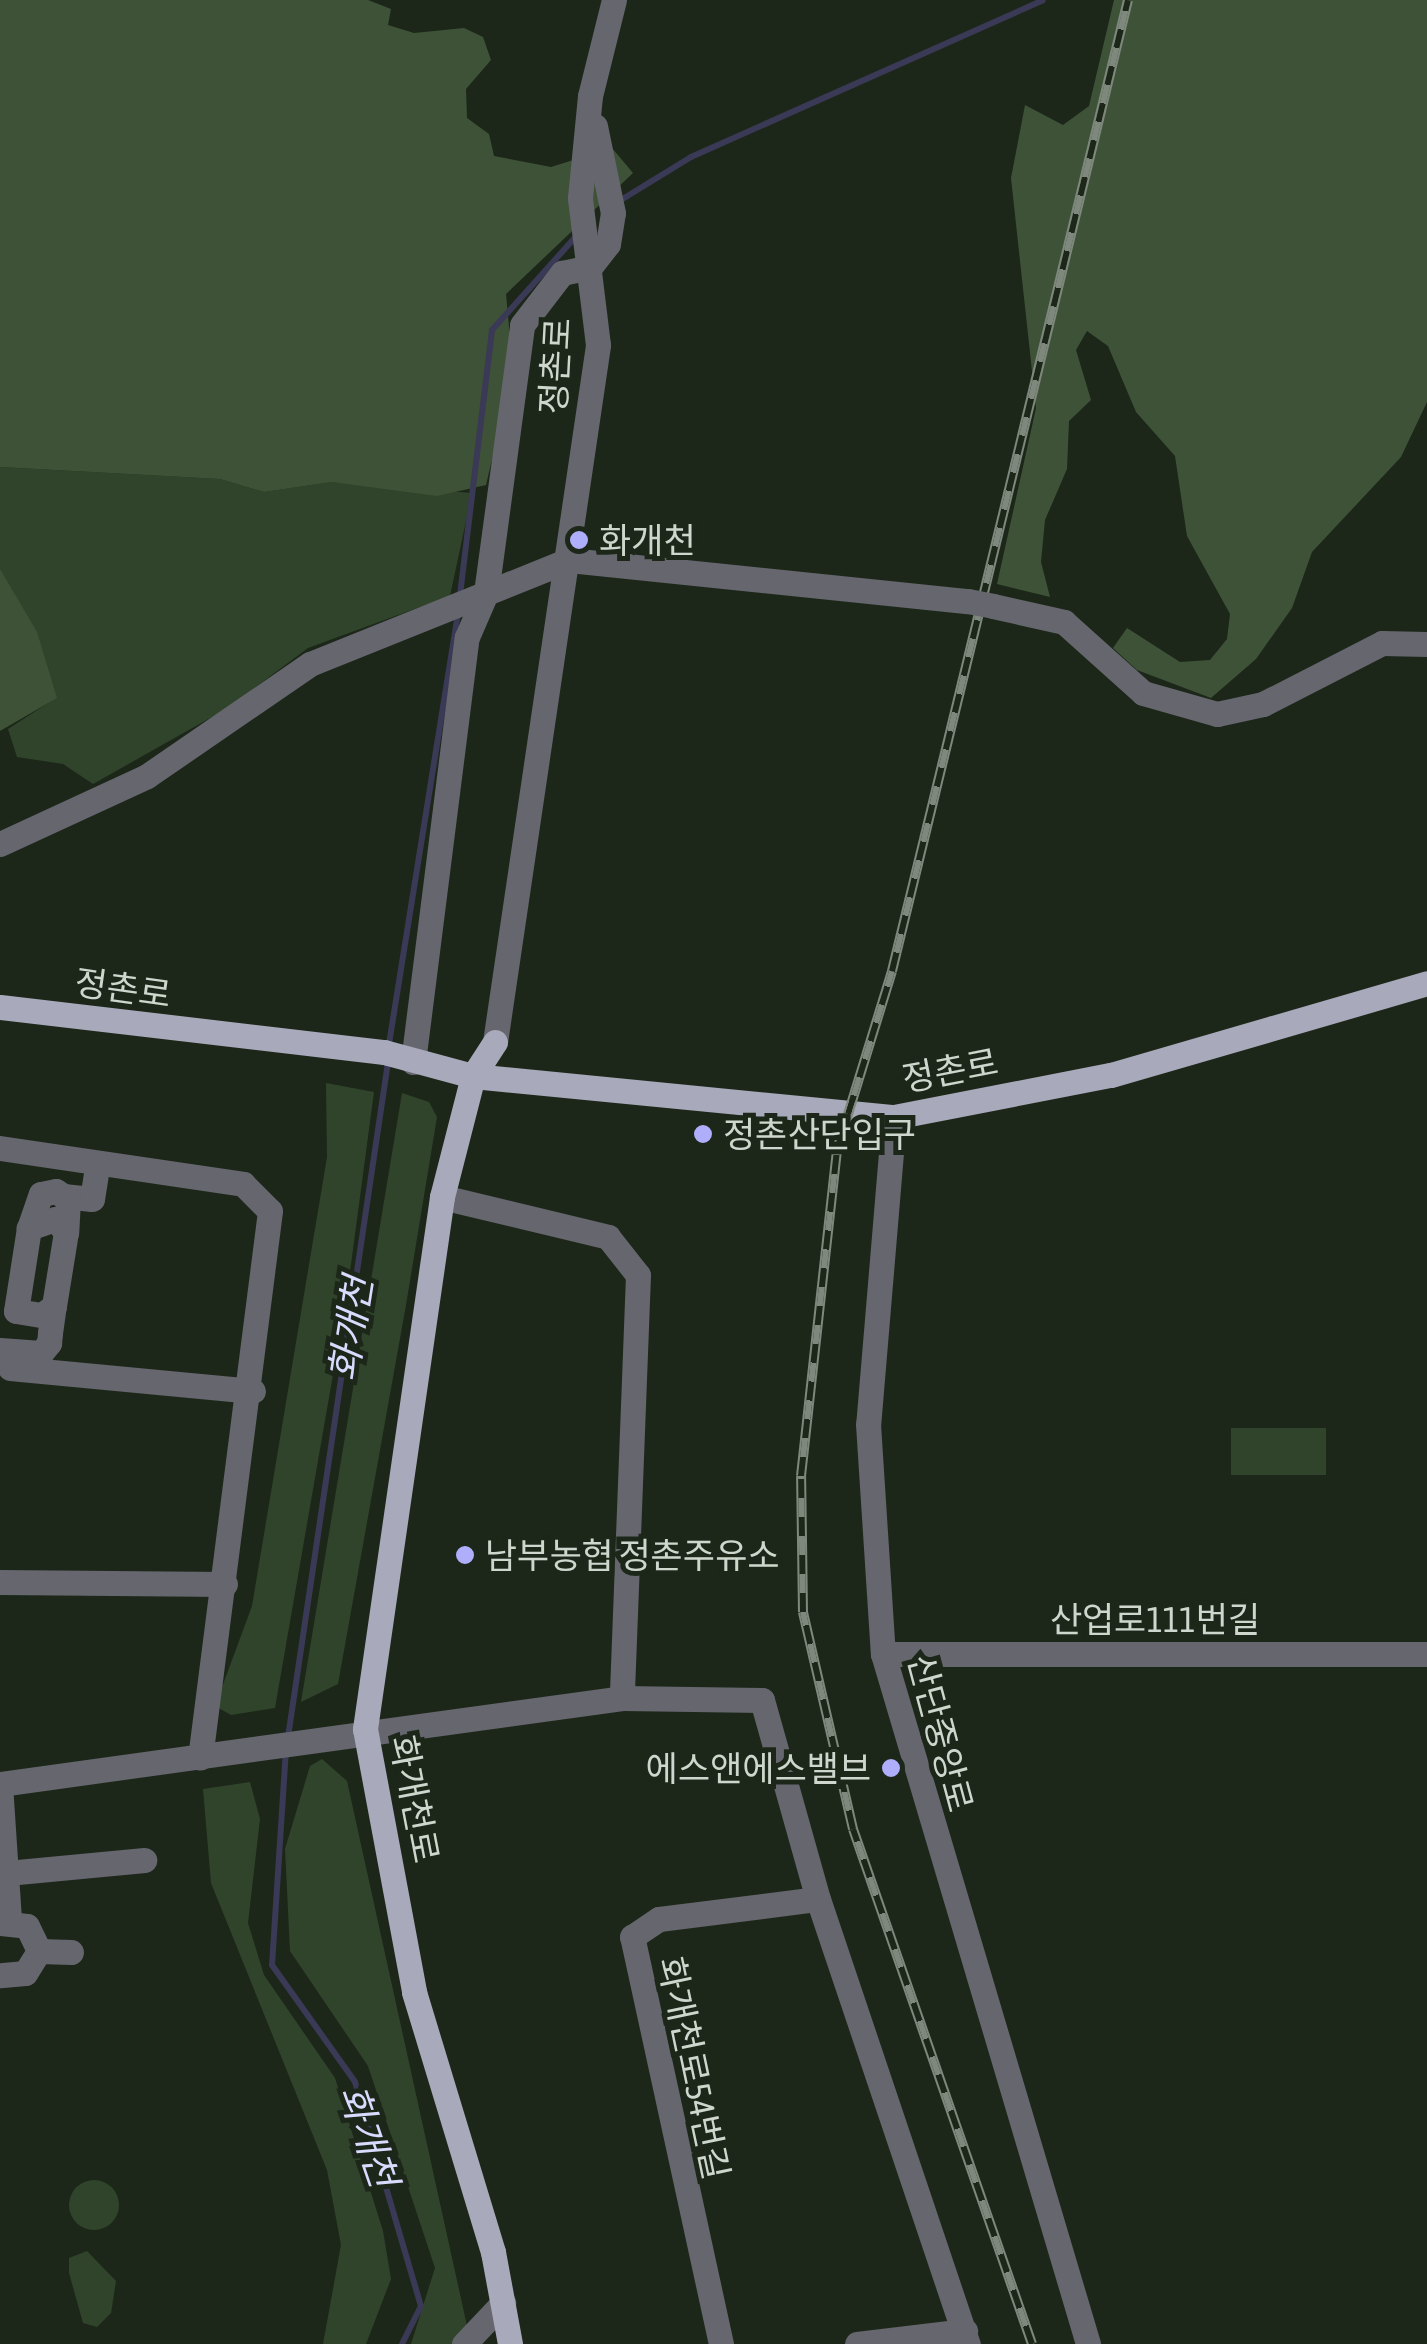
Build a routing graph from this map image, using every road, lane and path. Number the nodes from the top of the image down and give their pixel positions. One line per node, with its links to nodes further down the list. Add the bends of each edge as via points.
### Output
1 (614, 0): 2 (street, 정촌로)
2 (590, 96): 3 (street, 정촌로, via 580,198); 3 (street, via 613,214 608,244)
3 (588, 256): 4 (street, 정촌로, via 598,345); 5 (street, via 562,273 522,325)
4 (569, 560): 5 (street); 6 (street, via 981,604 1064,622 1143,693 1216,714 1263,704 1382,643); 10 (street, 정촌로)
5 (466, 605): 7 (street, via 310,664 146,776); 11 (street, via 468,637)
6 (1427, 644)
7 (0, 844)
8 (1427, 983): 13 (main road, 정촌로, via 1111,1075)
9 (0, 1007): 11 (main road, 정촌로)
10 (495, 1042): 12 (main road, 정촌로)
11 (400, 1057): 12 (main road, 정촌로)
12 (472, 1076): 13 (main road, 정촌로); 17 (main road, 화개천로)
13 (894, 1117): 27 (street, 산단중앙로, via 868,1424)
14 (0, 1148): 15 (street)
15 (98, 1162): 16 (street, via 92,1199); 24 (street, via 244,1184 270,1211)
16 (63, 1196): 18 (street, via 40,1194); 19 (street)
17 (442, 1197): 29 (street, via 608,1237 638,1275); 30 (main road, 화개천로)
18 (29, 1228): 19 (street, via 54,1218); 20 (street)
19 (66, 1232): 21 (street)
20 (9, 1282): 21 (street)
21 (31, 1315): 22 (street, via 41,1353)
22 (0, 1350)
23 (0, 1368): 24 (street)
24 (253, 1391): 26 (street)
25 (0, 1582): 26 (street)
26 (225, 1584): 31 (street)
27 (883, 1654): 28 (street, 산업로111번길); 46 (street, 산단중앙로)
28 (1427, 1654)
29 (622, 1698): 30 (street); 35 (street, via 762,1700)
30 (356, 1731): 31 (street); 40 (main road, 화개천로, via 414,1992)
31 (200, 1758): 32 (street)
32 (0, 1784): 34 (street)
33 (144, 1860): 34 (street)
34 (7, 1873): 36 (street)
35 (818, 1898): 41 (street); 44 (street, 화개천로54번길, via 659,1919 632,1937)
36 (4, 1922): 37 (street, via 34,1932)
37 (40, 1951): 38 (street); 39 (street)
38 (71, 1952)
39 (10, 1981)
40 (503, 2303): 42 (street); 43 (main road, 화개천로)
41 (966, 2337): 45 (street)
42 (464, 2344)
43 (510, 2344)
44 (720, 2344)
45 (856, 2344)
46 (1088, 2344)

